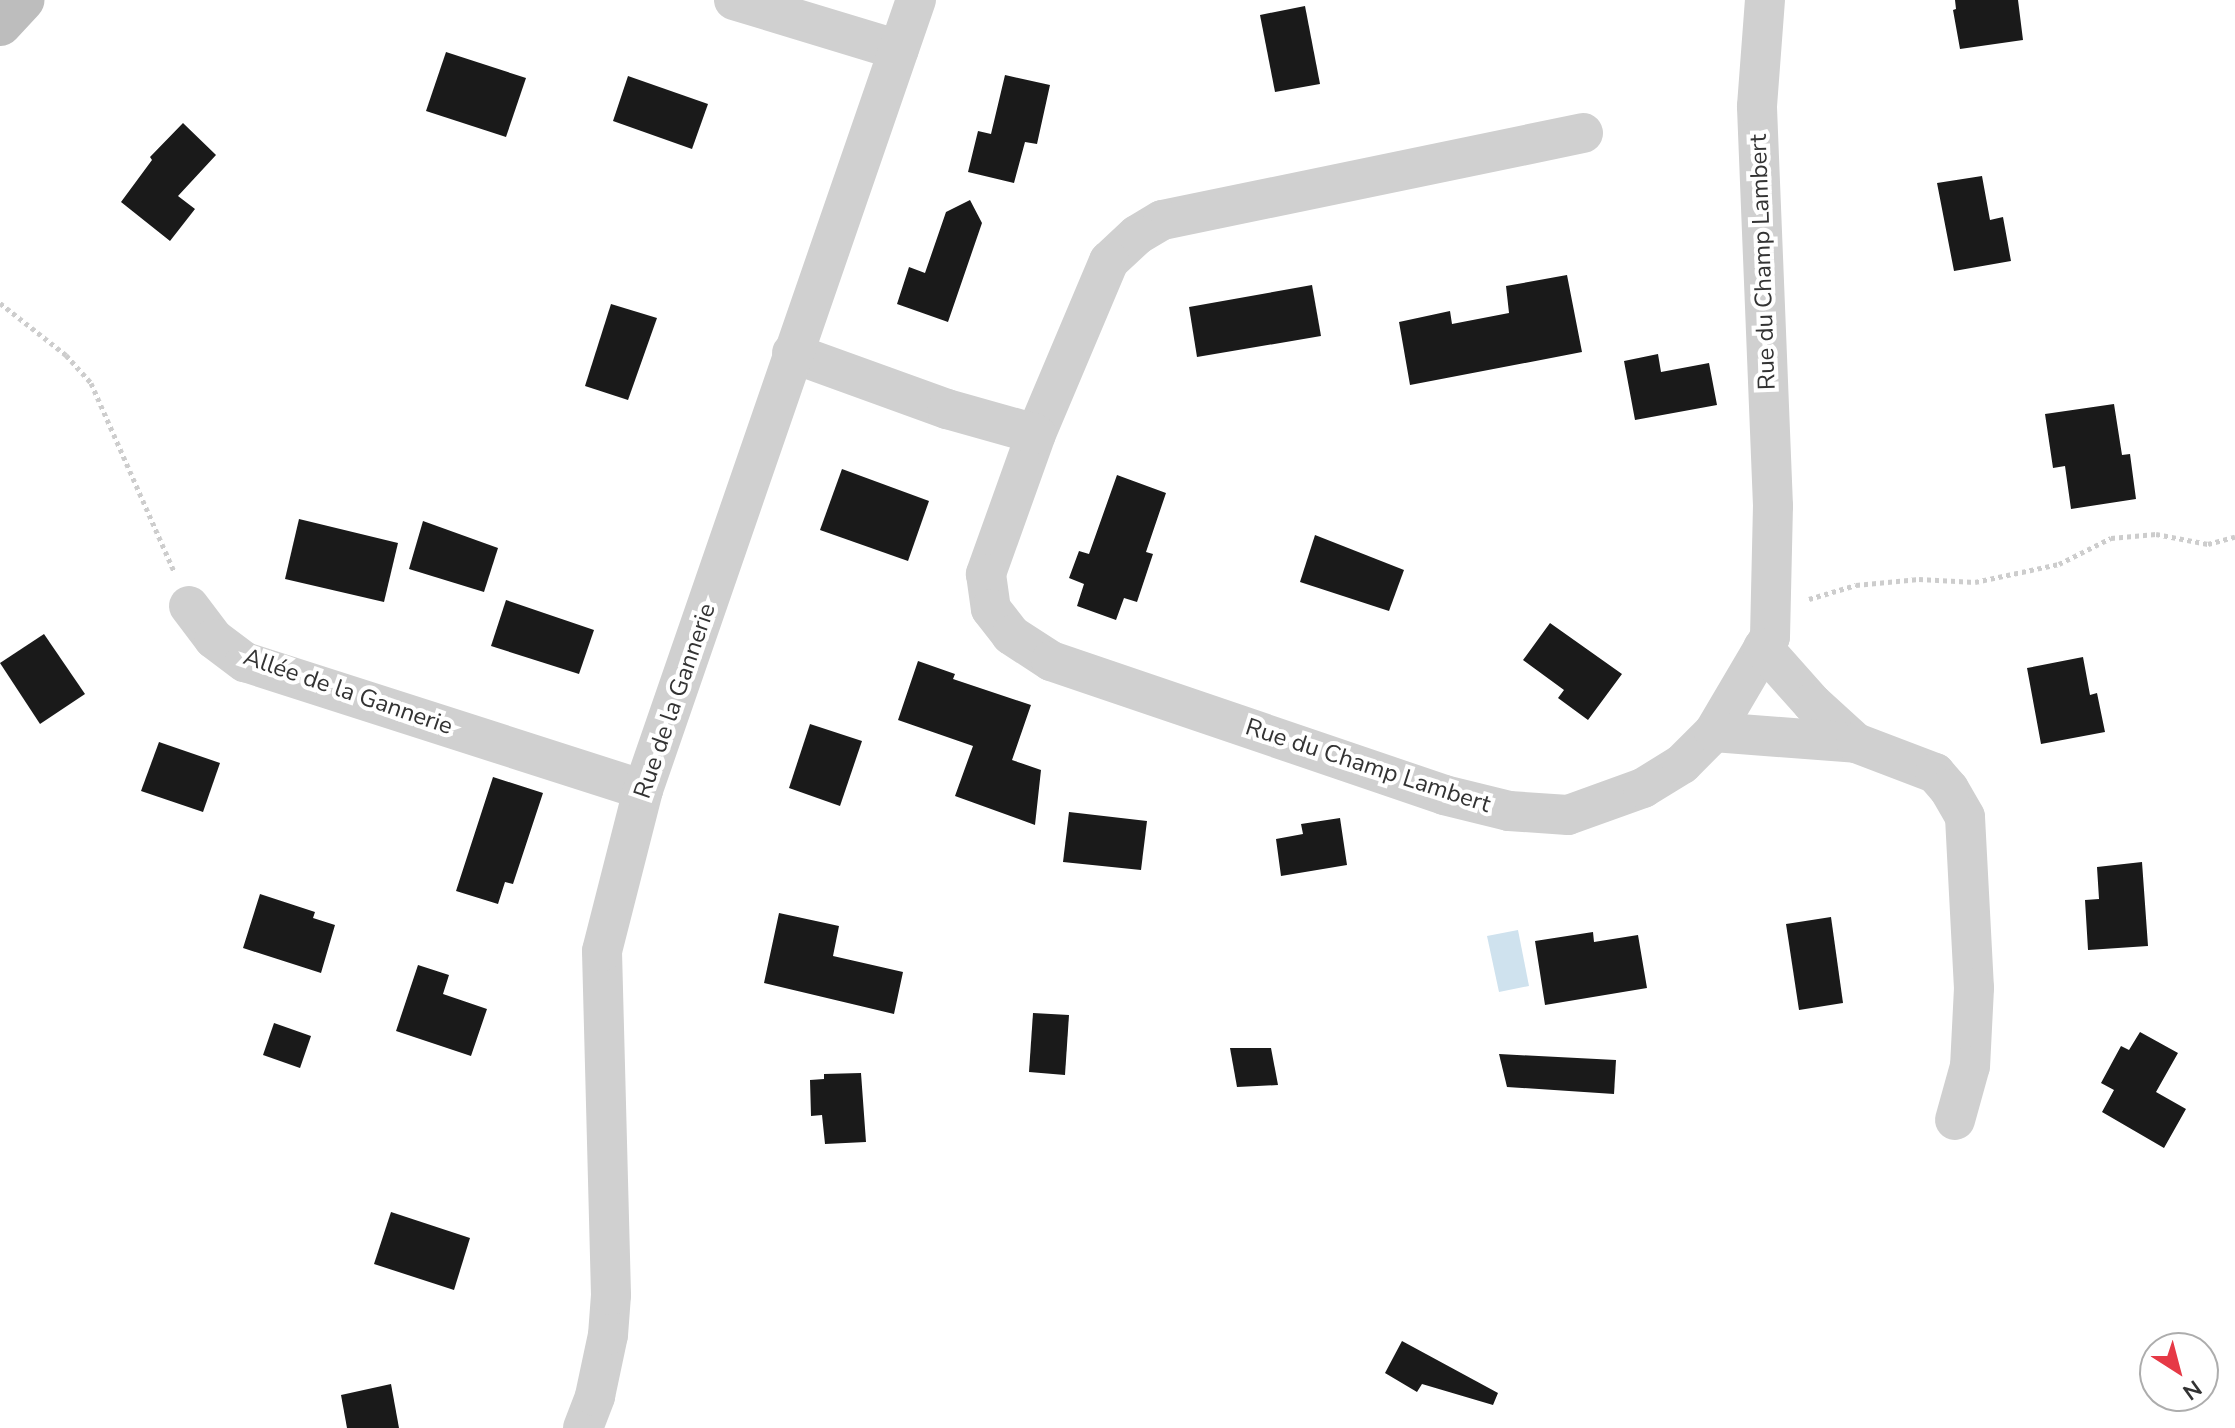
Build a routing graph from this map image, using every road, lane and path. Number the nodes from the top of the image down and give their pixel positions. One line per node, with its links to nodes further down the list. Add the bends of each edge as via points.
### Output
1 (22, 0): 5 (main road)
2 (734, 0): 6 (street)
3 (916, 0): 6 (street, Rue de la Gannerie)
4 (1765, 0): 13 (street, Rue du Champ Lambert, via 1757,106 1773,506)
5 (0, 24)
6 (899, 50): 9 (street, Rue de la Gannerie)
7 (1583, 133): 10 (street, Rue du Champ Lambert, via 1162,220 1109,261)
8 (0, 303): 12 (path, via 66,355 91,383)
9 (792, 353): 10 (street, via 947,409); 16 (street, Rue de la Gannerie)
10 (1036, 434): 14 (street, Rue du Champ Lambert, via 986,574 991,609 1011,635 1051,661 1444,795 1509,811 1568,815 1643,788 1682,764)
11 (2235, 537): 13 (path, via 2208,544 2156,534 2111,538 2059,564 1975,582 1919,579 1856,585 1794,603)
12 (189, 606): 16 (street, Allée de la Gannerie, via 214,639 245,662)
13 (1767, 642): 14 (street, Rue du Champ Lambert); 15 (street, via 1812,703)
14 (1714, 732): 15 (street)
15 (1856, 743): 17 (street, via 1935,773 1965,817 1974,988 1970,1066)
16 (643, 790): 18 (street, Rue de la Gannerie, via 602,951 611,1295 608,1335)
17 (1955, 1120)
18 (583, 1428)

